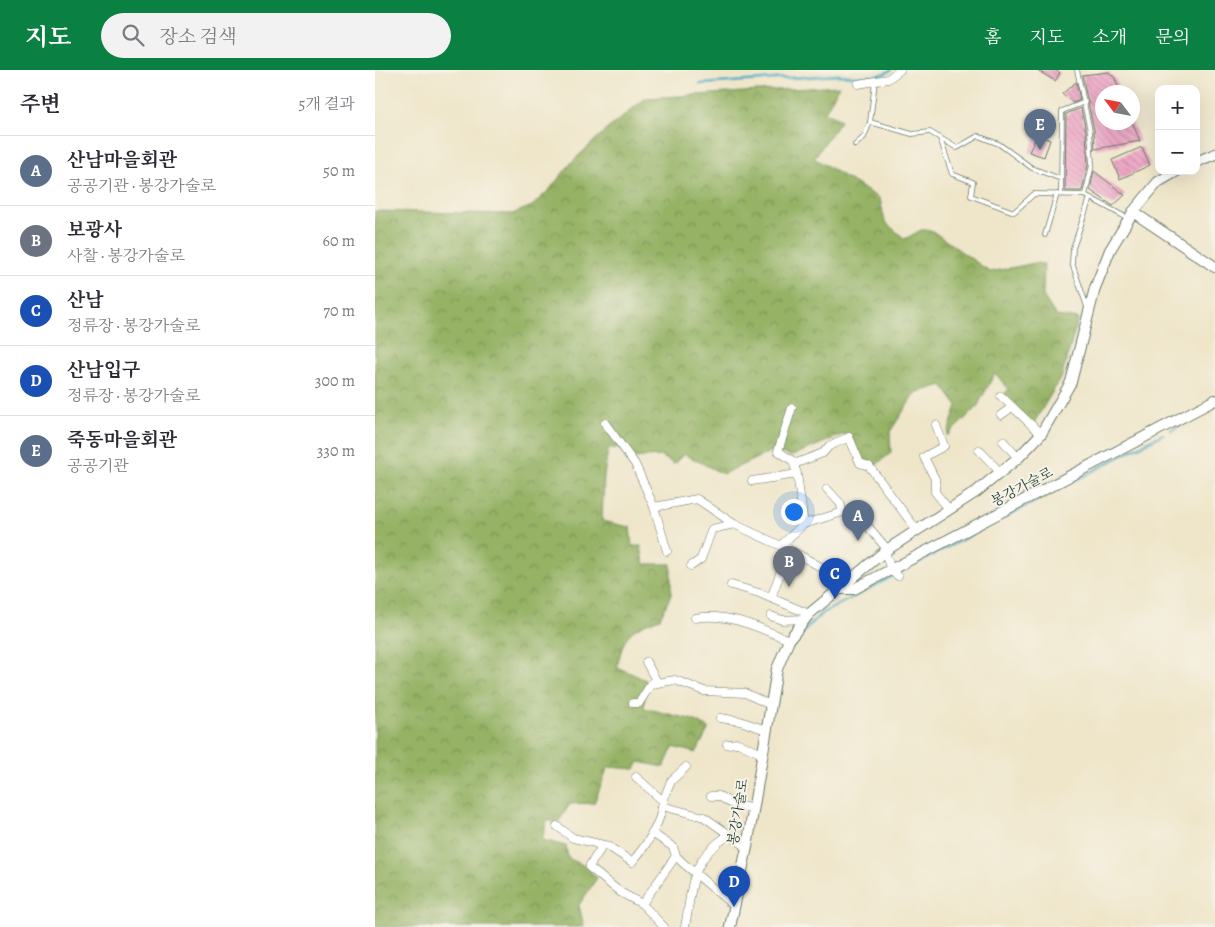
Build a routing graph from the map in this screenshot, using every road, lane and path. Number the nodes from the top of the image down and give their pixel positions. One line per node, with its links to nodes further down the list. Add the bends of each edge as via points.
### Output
1 (900, 70): 3 (street, via 888,79)
2 (1077, 70): 5 (lane)
3 (875, 82): 4 (street); 6 (lane)
4 (858, 84)
5 (1085, 102): 12 (lane, via 1063,111); 14 (lane, via 1092,165)
6 (870, 122): 7 (lane, via 912,134 930,132); 8 (lane, via 864,137)
7 (941, 138): 12 (lane, via 957,148 978,136 999,144 1031,168); 13 (lane, via 952,174 973,182 971,196 1014,212 1034,194)
8 (855, 145)
9 (1215, 154): 10 (street)
10 (1200, 160)
11 (1170, 175): 16 (street, 봉강가술로, via 1158,182)
12 (1061, 179): 13 (lane)
13 (1059, 194): 14 (lane); 17 (lane)
14 (1085, 195): 15 (lane)
15 (1090, 198): 16 (lane); 19 (lane, via 1073,248 1072,263)
16 (1131, 216): 18 (street); 19 (street, 봉강가술로, via 1101,271)
17 (1045, 235)
18 (1215, 267)
19 (1089, 311): 27 (street, 봉강가술로, via 1071,382)
20 (1001, 396): 22 (street)
21 (1215, 400): 47 (street, 봉강가술로)
22 (1012, 407): 24 (street); 27 (street)
23 (792, 408): 31 (street, via 778,451)
24 (1001, 415)
25 (605, 423): 36 (street, via 635,464)
26 (936, 425): 37 (street, via 944,446 924,457 935,479 935,492)
27 (1041, 434): 30 (street, 봉강가술로)
28 (1003, 441): 30 (street)
29 (979, 450): 32 (street)
30 (1018, 458): 32 (street, 봉강가술로)
31 (793, 463): 33 (street); 41 (street, via 823,453 829,446 849,437 860,463 869,466)
32 (1001, 473): 37 (street, 봉강가술로)
33 (797, 474): 34 (street); 40 (street)
34 (752, 481)
35 (827, 489): 38 (street, via 840,502)
36 (654, 507): 39 (street, via 697,499); 45 (street)
37 (948, 508): 41 (street, 봉강가술로)
38 (843, 512): 40 (street); 44 (street, via 861,518)
39 (734, 524): 42 (street); 46 (street, via 713,529 701,560)
40 (803, 524): 42 (street)
41 (916, 529): 44 (street, 봉강가술로)
42 (781, 545): 43 (street)
43 (789, 549): 48 (street); 51 (street)
44 (886, 550): 47 (street); 48 (street, 봉강가술로)
45 (667, 551)
46 (691, 566)
47 (894, 573): 50 (street, 봉강가술로, via 854,589)
48 (848, 582): 50 (street, 봉강가술로)
49 (731, 585): 51 (street)
50 (839, 589): 53 (street, 봉강가술로)
51 (771, 598): 53 (street)
52 (771, 616): 53 (street, via 782,620)
53 (807, 617): 55 (street, 봉강가술로)
54 (695, 618): 55 (street, via 708,616 746,623)
55 (789, 640): 61 (street, 봉강가술로, via 777,669)
56 (646, 662): 57 (street)
57 (657, 682): 58 (street, via 675,680); 60 (street, via 651,684 639,703)
58 (704, 691): 59 (street); 61 (street, via 745,693)
59 (698, 698)
60 (633, 703)
61 (770, 705): 63 (street, 봉강가술로)
62 (720, 718): 63 (street)
63 (766, 730): 65 (street, 봉강가술로)
64 (727, 744): 65 (street, via 738,743)
65 (762, 754): 70 (street, 봉강가술로)
66 (686, 767): 69 (street, via 671,781)
67 (636, 777): 69 (street)
68 (711, 796): 70 (street, via 719,796 735,806)
69 (662, 804): 72 (street); 73 (street, via 698,814)
70 (752, 808): 75 (street, 봉강가술로)
71 (557, 826): 74 (street, via 573,838 594,841)
72 (652, 833): 74 (street, via 632,862 608,846); 76 (street, via 673,846)
73 (729, 835): 75 (street); 77 (street, via 713,845)
74 (599, 845): 78 (street, via 600,850 591,868 620,892)
75 (747, 847): 79 (street, 봉강가술로)
76 (676, 856): 77 (street); 78 (street)
77 (695, 871): 79 (street); 81 (street)
78 (641, 904): 80 (street)
79 (734, 906): 82 (street, 봉강가술로)
80 (664, 927)
81 (685, 927)
82 (730, 927)

